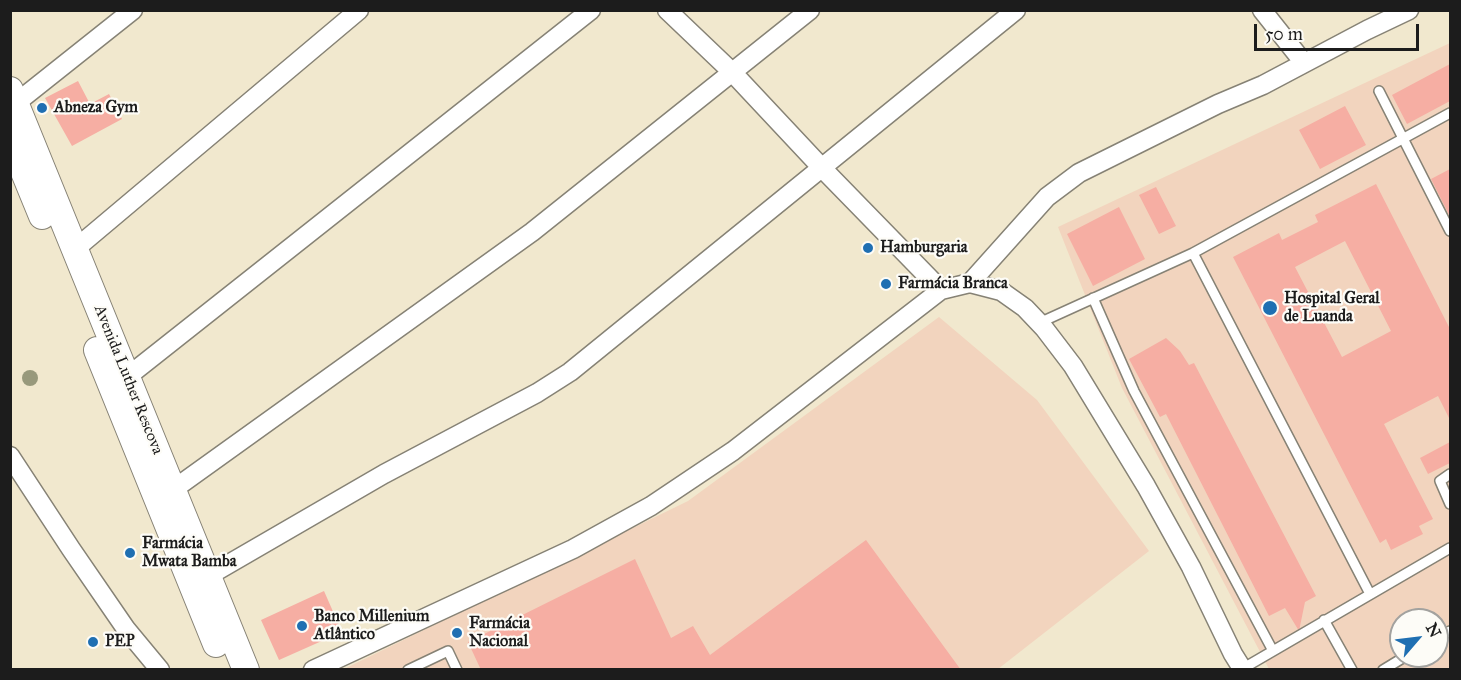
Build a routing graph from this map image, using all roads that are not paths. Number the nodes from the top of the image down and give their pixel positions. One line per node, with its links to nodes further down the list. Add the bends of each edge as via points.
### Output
1 (133, 10): 12 (street)
2 (359, 10): 18 (street)
3 (591, 10): 24 (street)
4 (667, 10): 10 (street)
5 (810, 10): 10 (street)
6 (1016, 10): 16 (street)
7 (1262, 10): 9 (street)
8 (1409, 10): 9 (street)
9 (1304, 63): 20 (street, via 1079,173 1047,197)
10 (732, 72): 16 (street); 27 (street, via 532,232)
11 (1379, 91): 14 (lane)
12 (13, 96): 18 (main road, Avenida Luther Rescova)
13 (1450, 113): 14 (lane)
14 (1404, 137): 17 (lane); 19 (lane)
15 (10, 138): 35 (main road, Avenida Luther Rescova)
16 (822, 168): 21 (street); 30 (street, via 570,372)
17 (1450, 231)
18 (75, 249): 24 (main road, Avenida Luther Rescova)
19 (1193, 253): 22 (lane); 31 (lane)
20 (970, 283): 21 (street); 23 (street, via 1001,291)
21 (941, 290): 37 (street, via 733,451 651,506 573,549)
22 (1094, 298): 23 (lane); 33 (lane, via 1134,392)
23 (1039, 323): 40 (street, via 1073,366 1146,486)
24 (127, 377): 27 (main road, Avenida Luther Rescova)
25 (10, 456): 34 (street, via 126,629)
26 (1450, 474): 28 (lane, via 1440,481)
27 (174, 489): 30 (main road, Avenida Luther Rescova)
28 (1450, 504)
29 (1450, 548): 31 (lane)
30 (208, 576): 36 (main road, Avenida Luther Rescova)
31 (1370, 594): 32 (lane)
32 (1324, 620): 33 (lane); 41 (lane)
33 (1272, 651): 40 (lane)
34 (160, 669)
35 (226, 669)
36 (246, 669)
37 (313, 669)
38 (408, 669): 39 (lane, via 447,651)
39 (457, 669)
40 (1243, 669)
41 (1352, 669)

